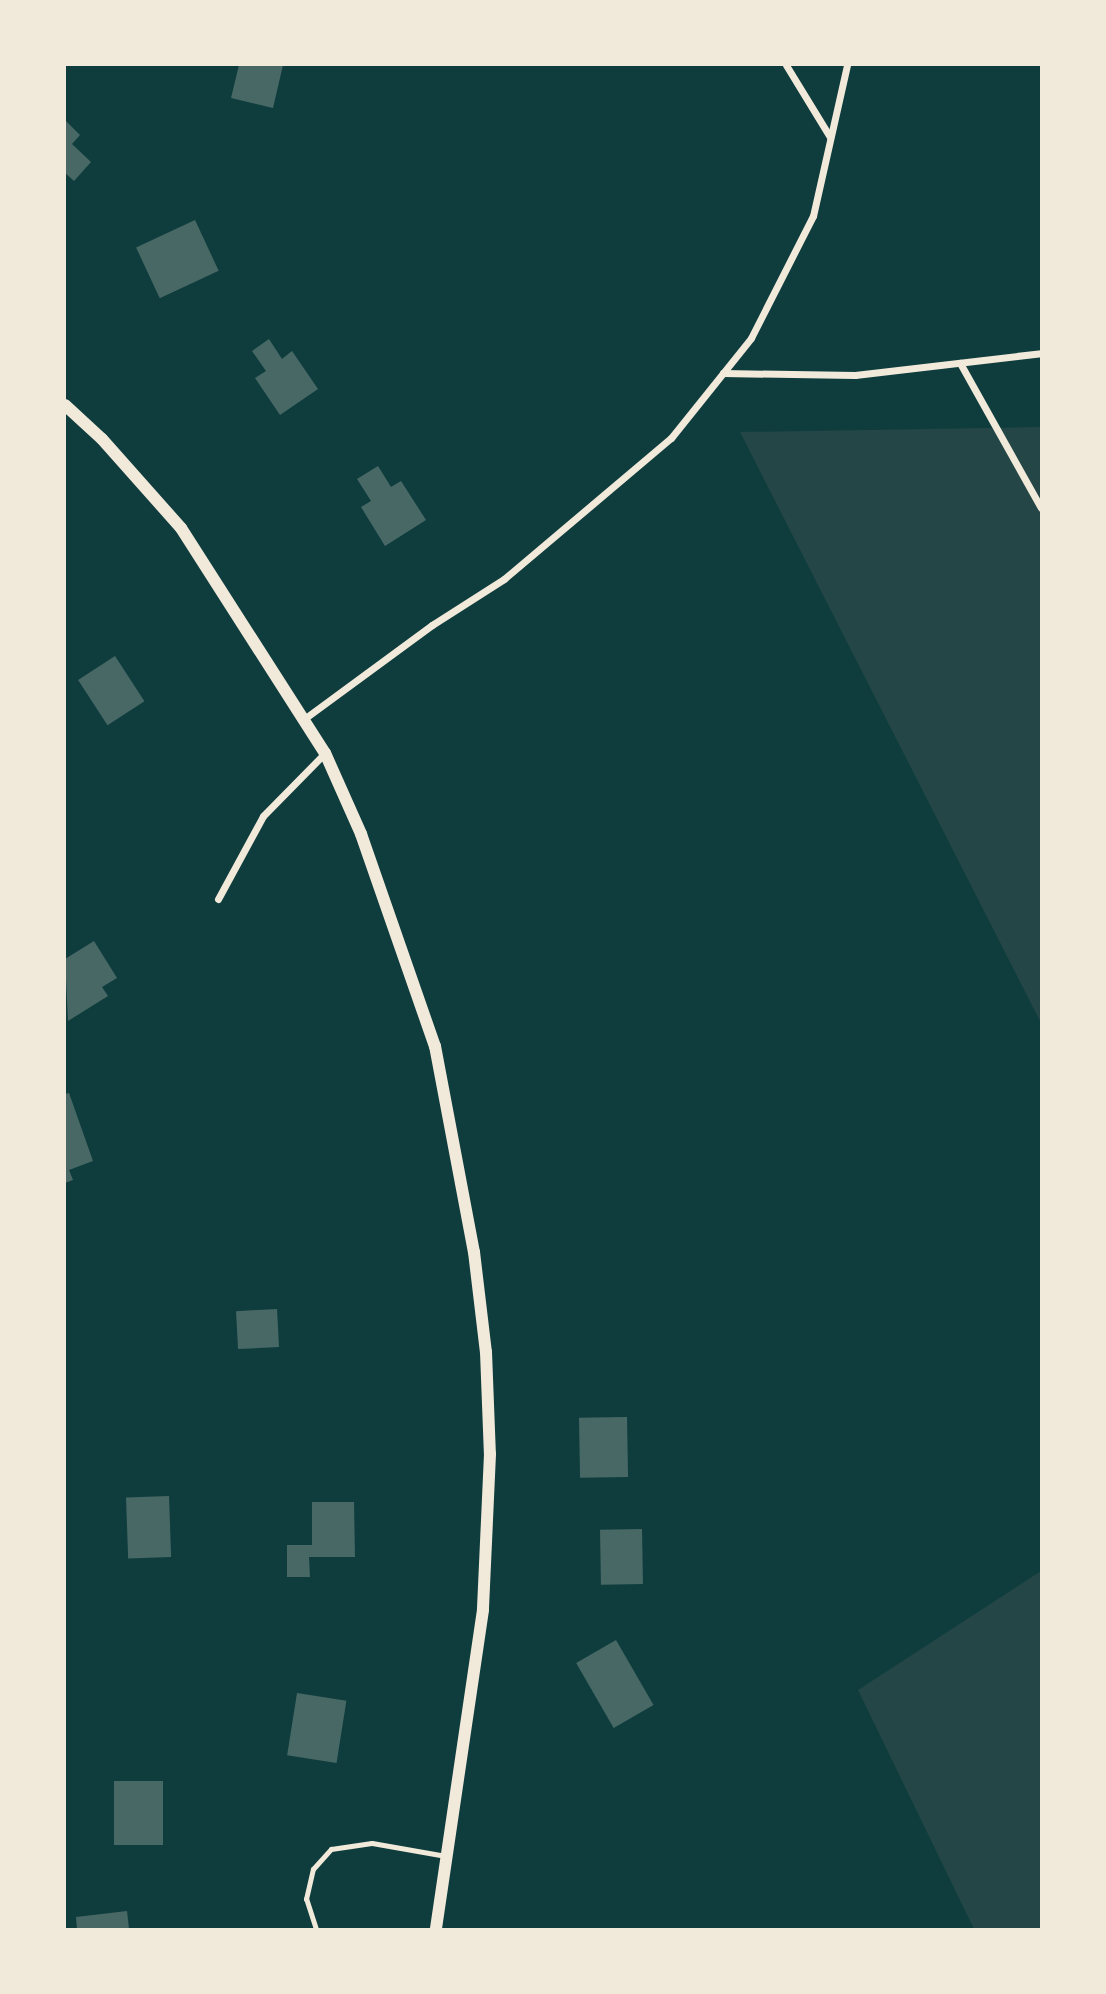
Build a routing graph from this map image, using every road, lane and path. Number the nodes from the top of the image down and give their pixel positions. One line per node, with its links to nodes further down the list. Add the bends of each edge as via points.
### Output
1 (786, 65): 3 (street)
2 (847, 65): 3 (street)
3 (831, 137): 6 (street, via 813,216 751,338)
4 (1041, 353): 5 (street)
5 (960, 363): 6 (street, via 855,375); 8 (street)
6 (723, 373): 9 (street, via 671,438 595,504 503,579)
7 (65, 405): 9 (street, via 102,439 181,528)
8 (1041, 508)
9 (304, 719): 10 (street)
10 (325, 753): 11 (street, via 263,816); 12 (street, via 361,834 435,1046 474,1252 486,1352 490,1454 484,1596)
11 (218, 899)
12 (447, 1856): 13 (lane, via 372,1843 331,1849 313,1869 306,1899); 14 (street)
13 (316, 1929)
14 (436, 1929)

